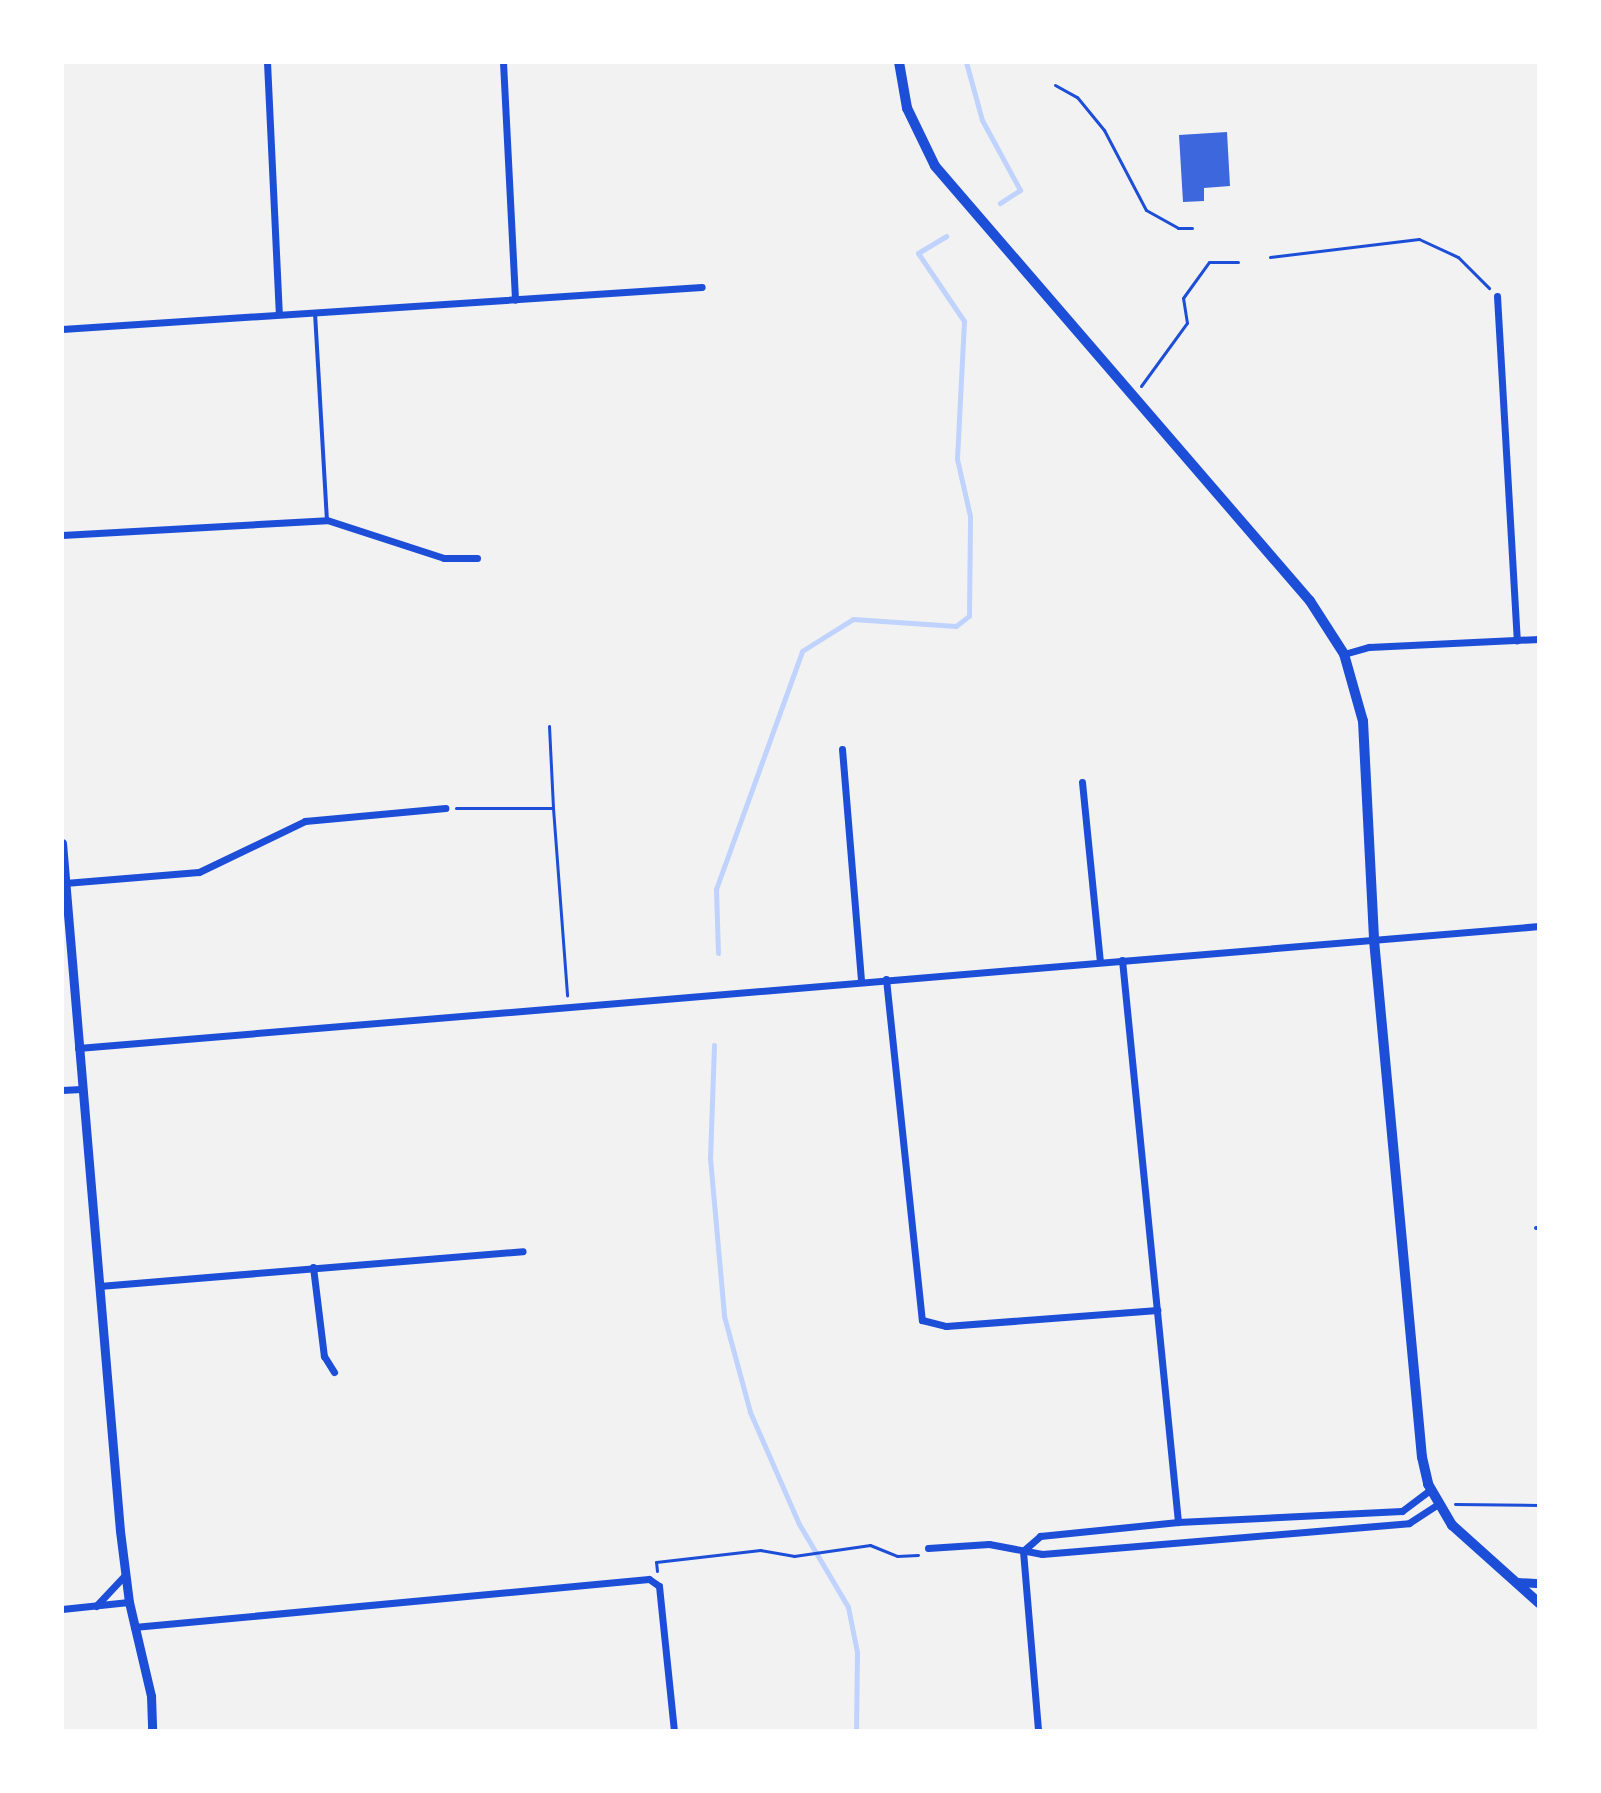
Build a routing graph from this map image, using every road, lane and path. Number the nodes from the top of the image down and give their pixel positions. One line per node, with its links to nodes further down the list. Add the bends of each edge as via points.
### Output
1 (267, 62): 12 (street)
2 (503, 62): 10 (street)
3 (899, 62): 14 (main road, via 907,108 935,166)
4 (1055, 85): 5 (path, via 1077,97 1104,130 1146,210 1178,228)
5 (1192, 228)
6 (1270, 257): 9 (path, via 1419,239 1458,257)
7 (1238, 262): 14 (path, via 1209,262 1183,298 1187,323)
8 (702, 287): 10 (street)
9 (1497, 296): 19 (street)
10 (515, 300): 11 (street)
11 (315, 311): 12 (street); 15 (lane)
12 (279, 313): 13 (street)
13 (62, 329)
14 (1134, 396): 20 (main road, via 1310,601)
15 (327, 520): 16 (street); 17 (street, via 444,558)
16 (62, 535)
17 (477, 558)
18 (1539, 639): 19 (street)
19 (1517, 640): 20 (street, via 1369,647)
20 (1344, 654): 29 (main road, via 1363,721)
21 (549, 726): 25 (path)
22 (842, 749): 33 (street)
23 (1082, 782): 31 (street)
24 (445, 808): 25 (path); 27 (street, via 305,821 199,872)
25 (553, 808): 34 (path)
26 (62, 843): 27 (street)
27 (65, 883): 35 (street)
28 (1539, 926): 29 (street)
29 (1374, 940): 30 (street); 43 (main road, via 1418,1426)
30 (1122, 960): 31 (street); 41 (street)
31 (1100, 962): 32 (street)
32 (886, 979): 33 (street); 41 (street, via 922,1320 946,1326)
33 (861, 981): 34 (street)
34 (568, 1006): 35 (street)
35 (78, 1048): 36 (street)
36 (81, 1089): 37 (street); 40 (street)
37 (62, 1090)
38 (523, 1251): 39 (street)
39 (313, 1267): 40 (street); 42 (street, via 324,1356)
40 (99, 1286): 49 (street)
41 (1157, 1310): 46 (street)
42 (334, 1372)
43 (1431, 1489): 44 (main road); 46 (street, via 1402,1511)
44 (1438, 1504): 45 (path); 48 (street, via 1409,1523 1042,1554); 50 (main road, via 1462,1537)
45 (1539, 1505)
46 (1178, 1522): 48 (street, via 1040,1536)
47 (928, 1548): 48 (street, via 989,1544); 52 (path, via 906,1558 870,1545 805,1555 760,1550 656,1562)
48 (1023, 1551): 60 (street)
49 (125, 1575): 53 (street); 55 (street)
50 (1517, 1582): 51 (street); 54 (main road)
51 (1539, 1583)
52 (659, 1586): 57 (street, via 649,1579); 59 (street)
53 (129, 1602): 55 (street); 57 (street)
54 (1539, 1603)
55 (96, 1606): 56 (street)
56 (62, 1609)
57 (134, 1627): 58 (street, via 151,1696)
58 (152, 1731)
59 (674, 1731)
60 (1038, 1731)

